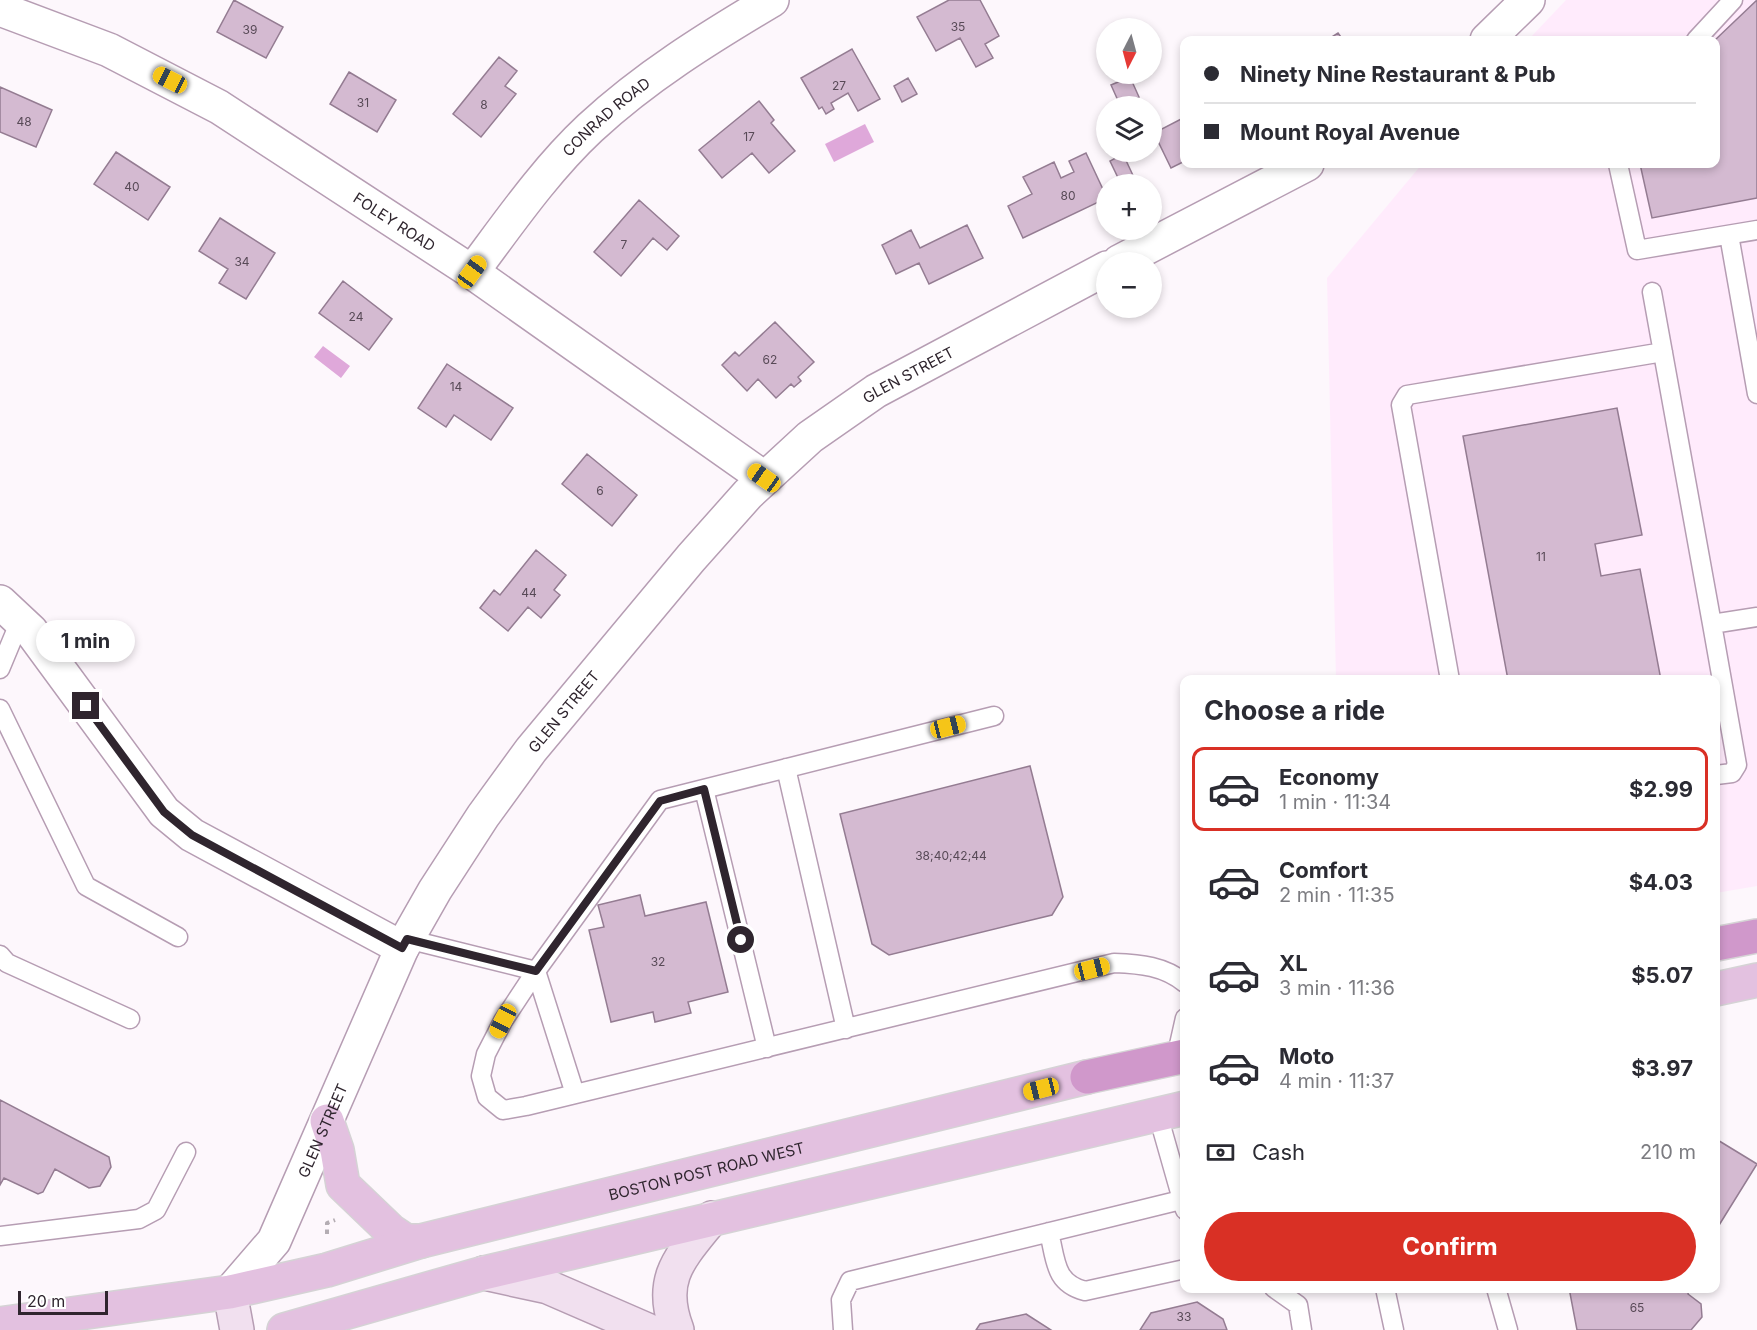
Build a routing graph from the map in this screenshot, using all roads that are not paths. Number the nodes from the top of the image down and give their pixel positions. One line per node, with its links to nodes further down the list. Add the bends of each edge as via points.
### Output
1 (772, 0): 12 (street, CONRAD ROAD, via 676,59 588,129)
2 (1528, 0): 5 (street)
3 (1733, 0): 6 (lane)
4 (0, 9): 12 (street, FOLEY ROAD, via 109,50 195,93)
5 (1491, 36)
6 (1699, 36)
7 (1299, 168): 11 (street)
8 (1619, 168): 10 (lane, via 1636,250)
9 (1757, 230): 10 (lane)
10 (1729, 235): 16 (lane)
11 (1138, 252)
12 (472, 272): 17 (street, FOLEY ROAD)
13 (1096, 274): 17 (street, GLEN STREET, via 876,391 810,436)
14 (1652, 292): 15 (lane)
15 (1663, 352): 20 (lane); 22 (lane, via 1407,395 1401,405)
16 (1757, 394)
17 (764, 478): 30 (street, GLEN STREET, via 691,558 531,750 483,816)
18 (10, 611): 21 (lane); 30 (street, via 31,631 164,812 192,835)
19 (1757, 616): 20 (lane)
20 (1712, 624): 26 (lane, via 1737,765 1732,772)
21 (0, 669)
22 (1449, 675)
23 (0, 709): 29 (lane, via 87,886)
24 (994, 716): 25 (lane)
25 (786, 768): 27 (lane); 38 (lane)
26 (1720, 774)
27 (704, 789): 33 (lane, via 660,801); 39 (lane)
28 (1757, 936): 31 (highway)
29 (178, 937)
30 (404, 943): 33 (lane); 44 (street, GLEN STREET)
31 (1720, 943)
32 (0, 955): 37 (lane, via 7,963)
33 (536, 971): 42 (lane); 42 (lane, via 486,1054 481,1076 487,1097 503,1110)
34 (1180, 979): 38 (lane, via 1154,966 1114,963)
35 (1757, 980): 36 (main road)
36 (1720, 988)
37 (130, 1019)
38 (846, 1029): 39 (lane)
39 (767, 1048): 42 (lane)
40 (1180, 1057): 41 (highway, BOSTON POST ROAD WEST)
41 (1087, 1077): 51 (main road, BOSTON POST ROAD WEST)
42 (575, 1094)
43 (1171, 1111): 46 (lane); 48 (main road)
44 (327, 1121): 51 (main road, via 343,1185 406,1242); 54 (street, GLEN STREET, via 274,1241)
45 (186, 1152): 50 (lane, via 156,1210 139,1219)
46 (1180, 1175)
47 (1180, 1204): 49 (lane)
48 (711, 1218): 53 (main road); 62 (street, via 673,1271 669,1297)
49 (1049, 1232): 52 (lane, via 1060,1278 1073,1288 1085,1291); 63 (lane, via 850,1281 841,1300)
50 (0, 1236)
51 (421, 1240): 54 (main road, BOSTON POST ROAD WEST, via 327,1270)
52 (1180, 1270)
53 (484, 1273): 60 (main road); 61 (street, via 548,1287)
54 (230, 1292): 58 (main road, BOSTON POST ROAD WEST); 59 (street)
55 (1281, 1293): 64 (lane, via 1298,1305)
56 (1386, 1293): 65 (lane)
57 (1497, 1293): 66 (lane)
58 (0, 1324)
59 (237, 1330)
60 (284, 1330)
61 (647, 1330)
62 (677, 1330)
63 (843, 1330)
64 (1302, 1330)
65 (1394, 1330)
66 (1508, 1330)

